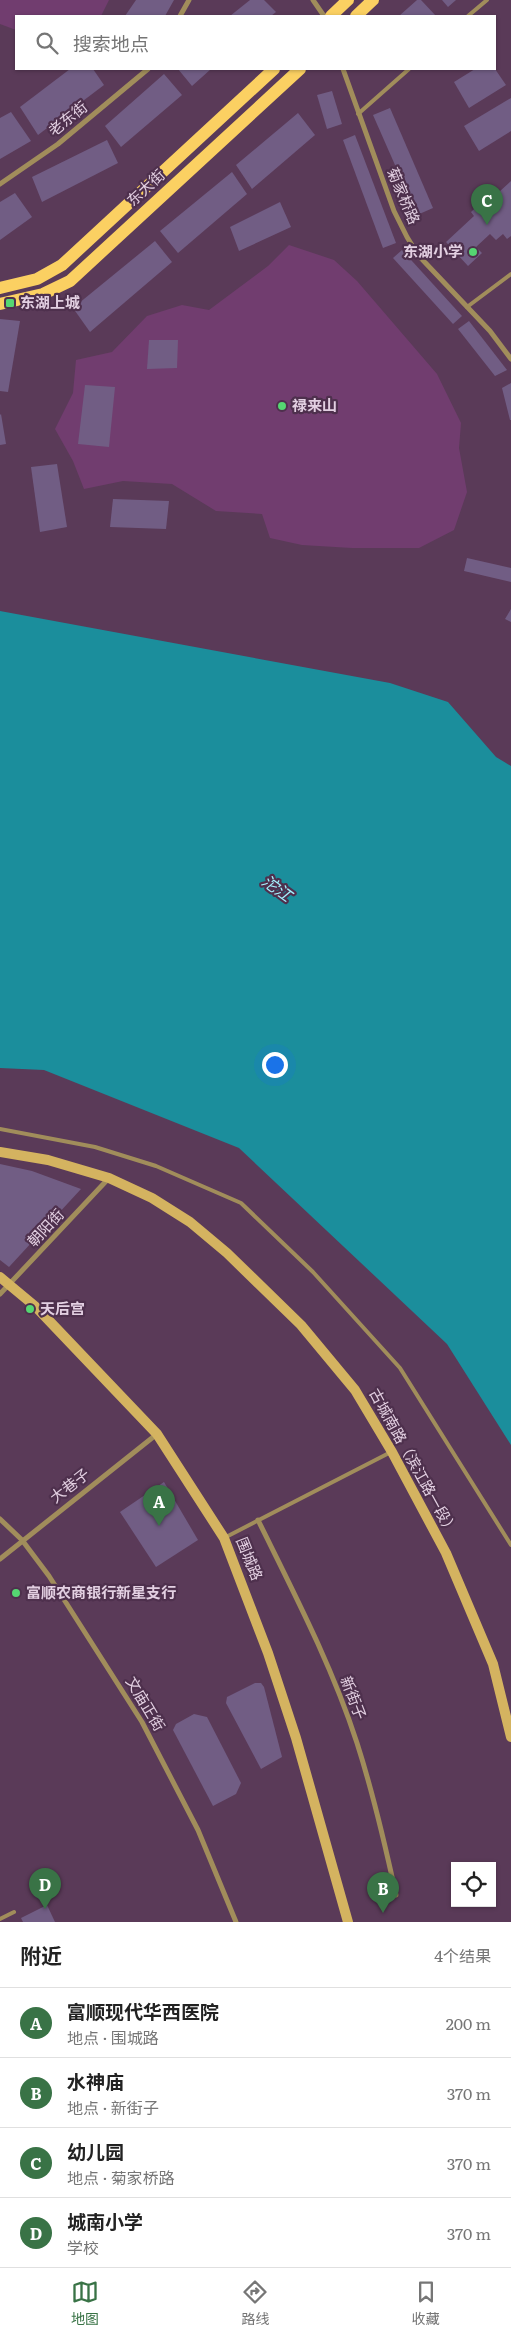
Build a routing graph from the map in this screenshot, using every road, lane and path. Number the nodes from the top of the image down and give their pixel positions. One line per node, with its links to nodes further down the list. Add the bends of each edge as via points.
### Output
1 (189, 0): 6 (street)
2 (314, 0): 7 (street)
3 (348, 0): 8 (main road)
4 (373, 0): 9 (main road)
5 (487, 0): 10 (lane)
6 (181, 15)
7 (323, 15)
8 (332, 15)
9 (357, 15)
10 (469, 15)
11 (147, 70): 17 (street, 老东街, via 58,144)
12 (273, 70): 19 (main road, 东大街, via 62,265 37,279)
13 (299, 70): 20 (main road, 东大街, via 70,280 43,294)
14 (343, 70): 16 (street, 菊家桥路)
15 (408, 70): 16 (lane)
16 (358, 114): 21 (street, 菊家桥路, via 407,237 418,256)
17 (0, 184)
18 (511, 274): 21 (lane)
19 (0, 288)
20 (0, 304)
21 (467, 307): 22 (street, 菊家桥路)
22 (511, 359)
23 (0, 1129): 35 (lane, via 95,1147 138,1160 241,1203 313,1272 400,1368)
24 (0, 1152): 25 (street, 古城南路（滨江路一段）, via 48,1160)
25 (110, 1178): 27 (street, 朝阳街); 30 (street, 古城南路（滨江路一段）, via 182,1217 227,1253 301,1325 349,1383)
26 (0, 1277): 27 (street, 围城路)
27 (9, 1284): 28 (street, 朝阳街); 29 (street, 围城路, via 36,1307)
28 (0, 1294)
29 (157, 1434): 33 (street, 围城路); 34 (street, 大巷子)
30 (392, 1452): 32 (lane); 37 (street, 古城南路（滨江路一段）, via 446,1553 472,1612 493,1664)
31 (0, 1519): 34 (street, 文庙正街)
32 (258, 1520): 33 (lane); 38 (street, 新街子, via 296,1595 357,1743)
33 (224, 1538): 42 (street, 围城路, via 296,1738)
34 (22, 1540): 36 (street, 大巷子); 41 (street, 文庙正街, via 49,1576 142,1722 198,1830)
35 (511, 1545)
36 (0, 1558)
37 (511, 1737)
38 (396, 1895)
39 (14, 1912): 40 (lane)
40 (0, 1919)
41 (236, 1922)
42 (348, 1922)

